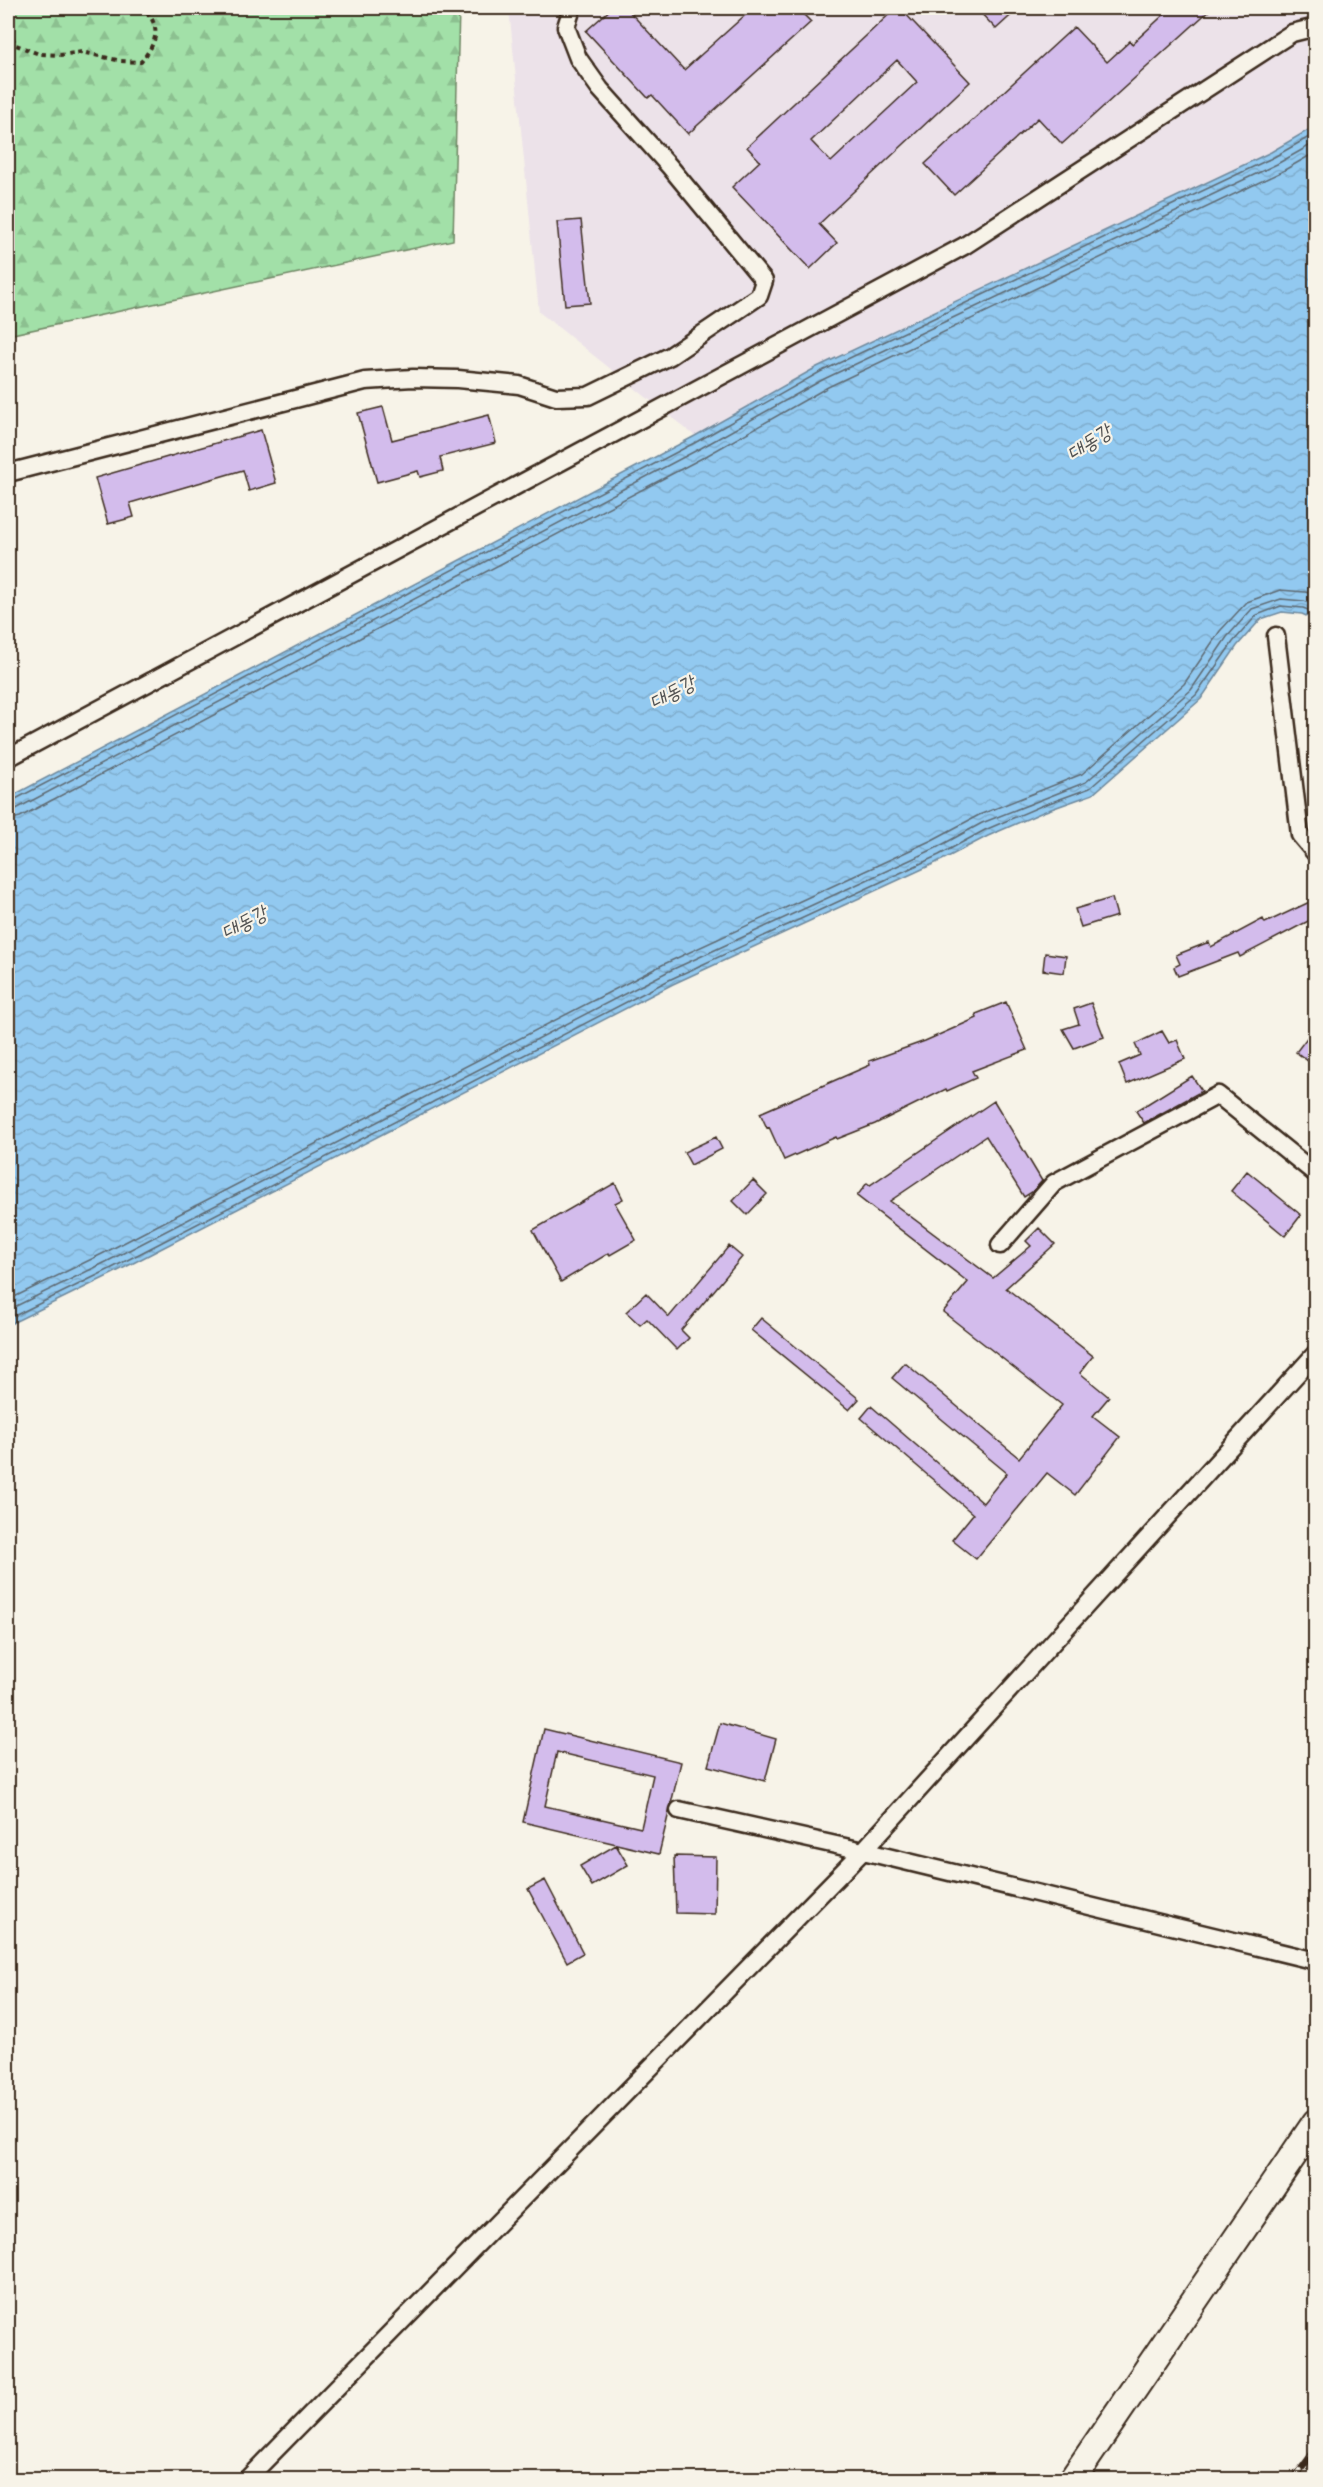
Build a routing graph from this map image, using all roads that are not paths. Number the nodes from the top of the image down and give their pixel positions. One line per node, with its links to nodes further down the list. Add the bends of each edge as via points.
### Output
1 (572, 8): 3 (street, via 566,27 578,58 764,281 759,296 670,356 588,396 556,397 519,385 458,379 365,381)
2 (1316, 27): 5 (street, via 1292,33 964,246)
3 (8, 473)
4 (1276, 636): 6 (street, via 1300,835)
5 (8, 758)
6 (1316, 854)
7 (1316, 1174): 8 (street, via 1218,1095 1054,1183)
8 (1000, 1245)
9 (1316, 1353): 11 (street)
10 (679, 1810): 11 (street)
11 (863, 1851): 12 (street); 14 (street)
12 (1316, 1961)
13 (1316, 2122): 15 (main road)
14 (246, 2480)
15 (1072, 2480)

